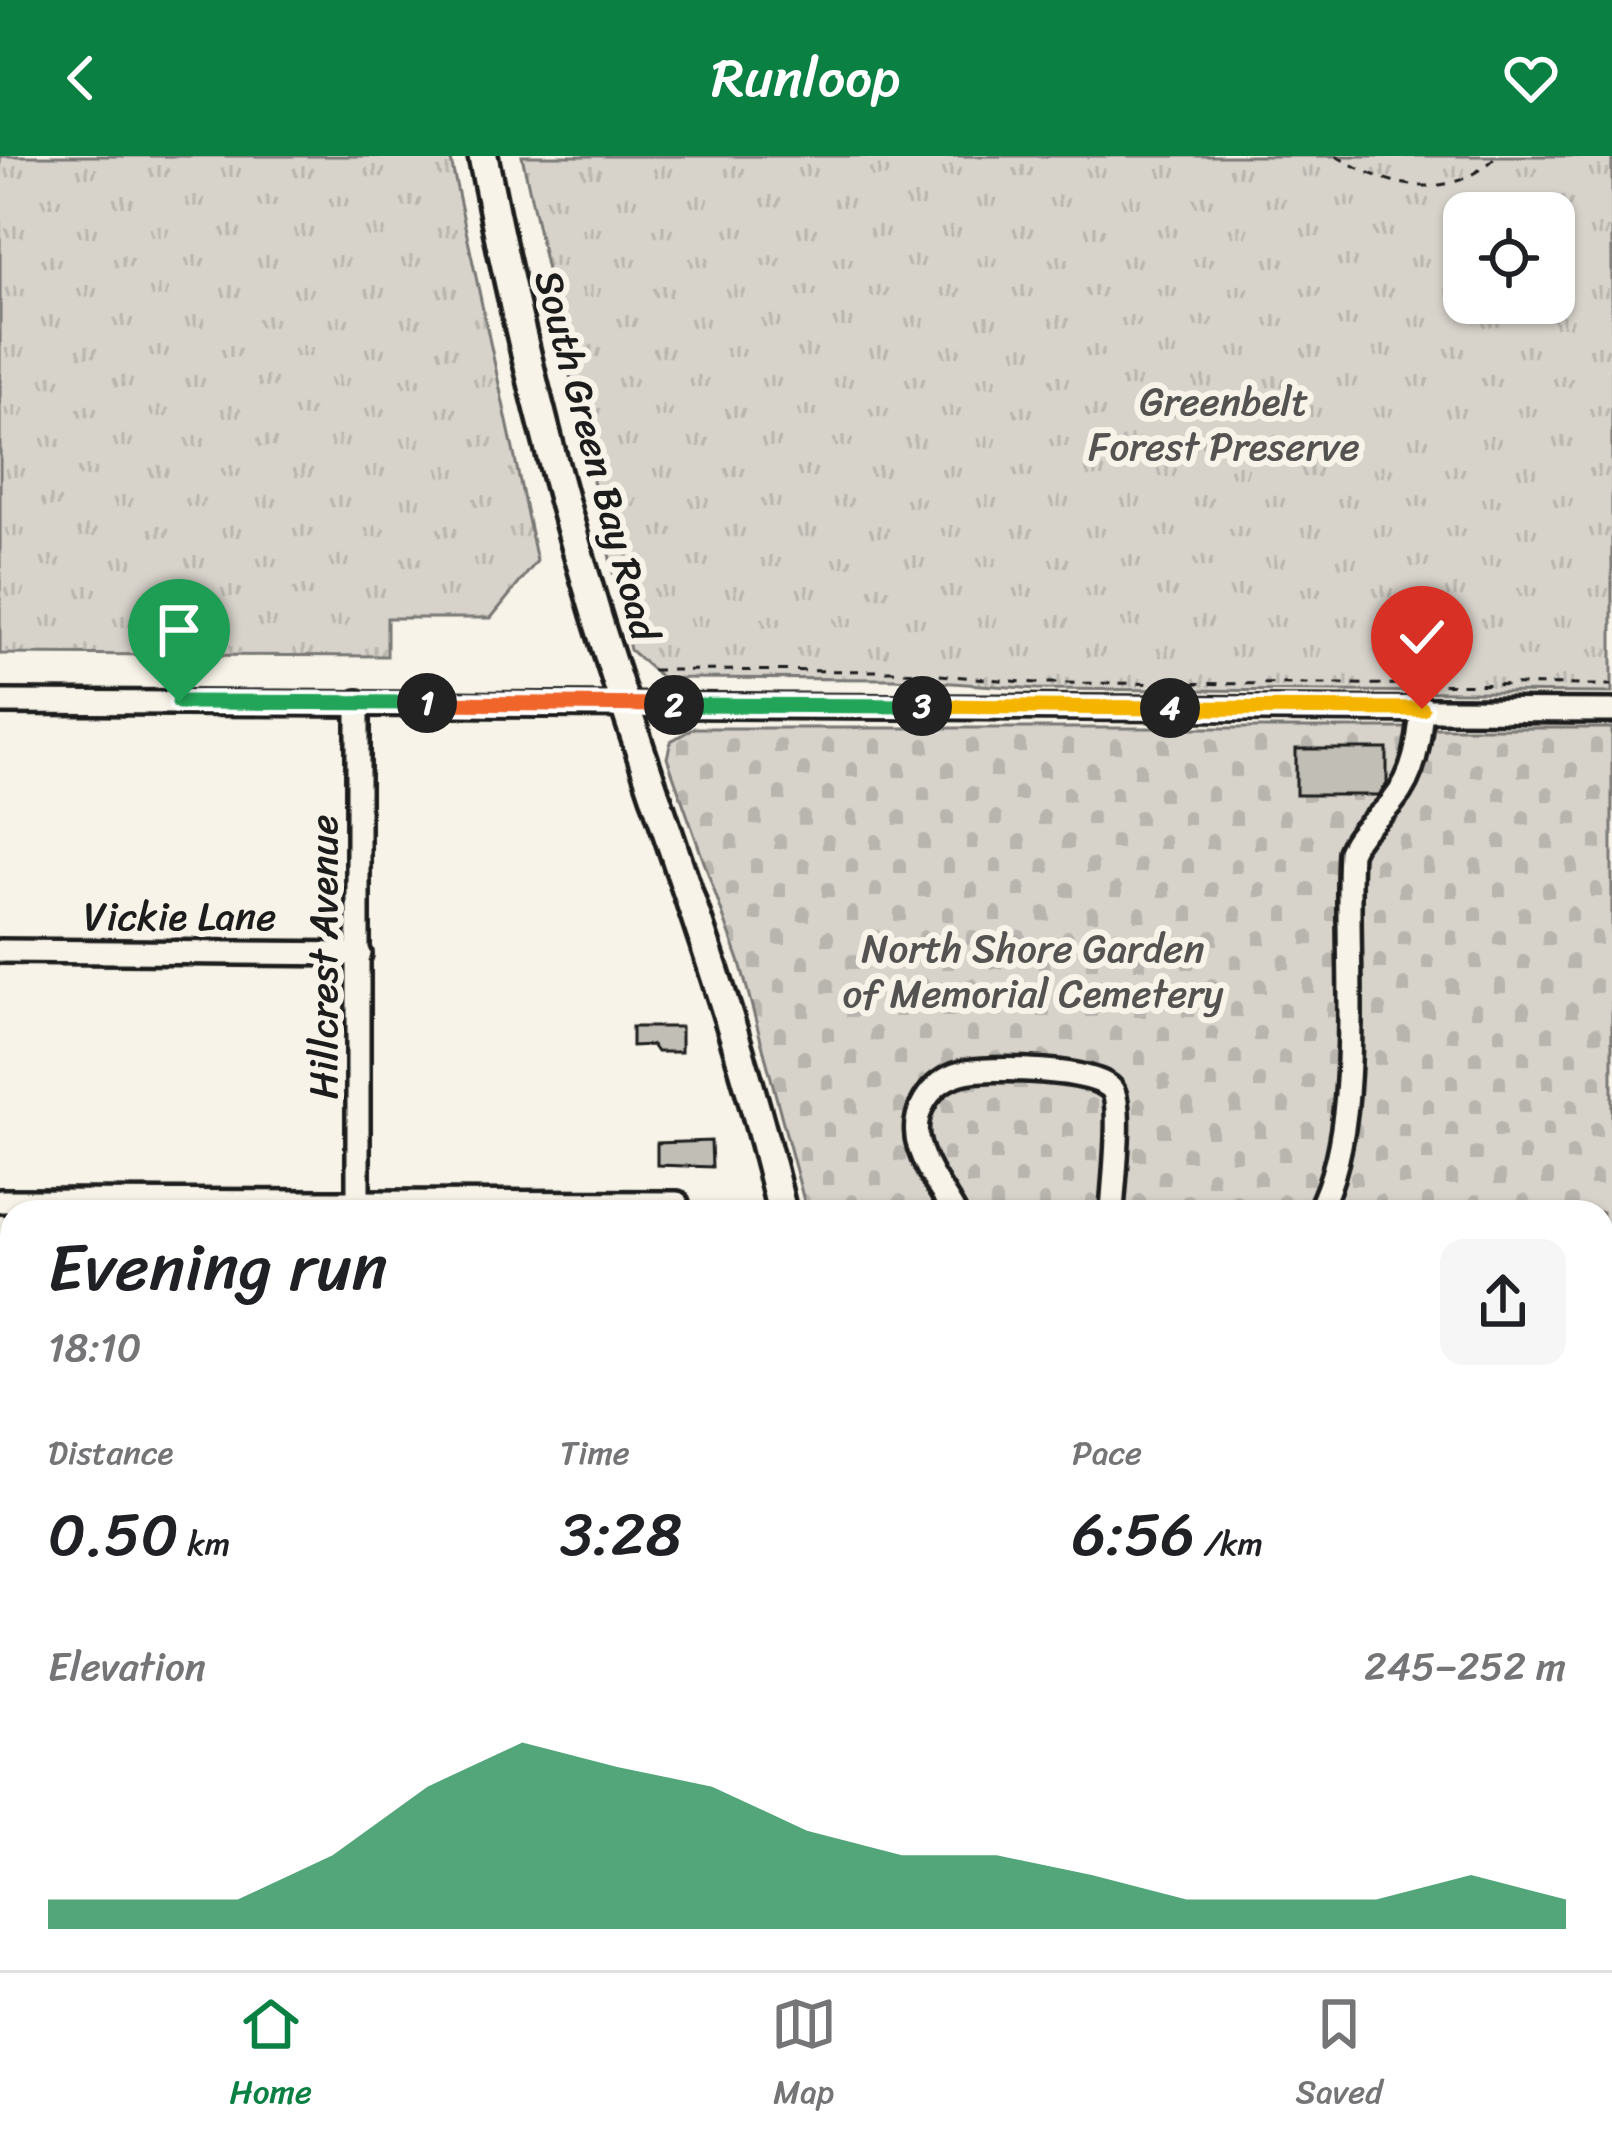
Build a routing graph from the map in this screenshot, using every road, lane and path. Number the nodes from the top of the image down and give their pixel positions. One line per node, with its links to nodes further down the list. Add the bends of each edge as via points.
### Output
1 (483, 156): 8 (main road, South Green Bay Road, via 551,451)
2 (1336, 156): 3 (path, via 1371,176 1418,187 1465,179)
3 (1496, 156)
4 (652, 670): 5 (path)
5 (1612, 685)
6 (0, 701): 7 (street)
7 (358, 702): 8 (street); 12 (street, Hillcrest Avenue)
8 (625, 704): 9 (street); 14 (main road, South Green Bay Road, via 759,1113)
9 (1422, 709): 10 (street); 17 (street, via 1402,789 1350,852 1343,1139)
10 (1612, 711)
11 (0, 951): 12 (street, Vickie Lane)
12 (360, 954): 13 (street, Hillcrest Avenue)
13 (358, 1200)
14 (779, 1200)
15 (947, 1200): 16 (street, via 918,1146 917,1124 938,1084 980,1070 1083,1074 1111,1086)
16 (1113, 1200)
17 (1323, 1200)

